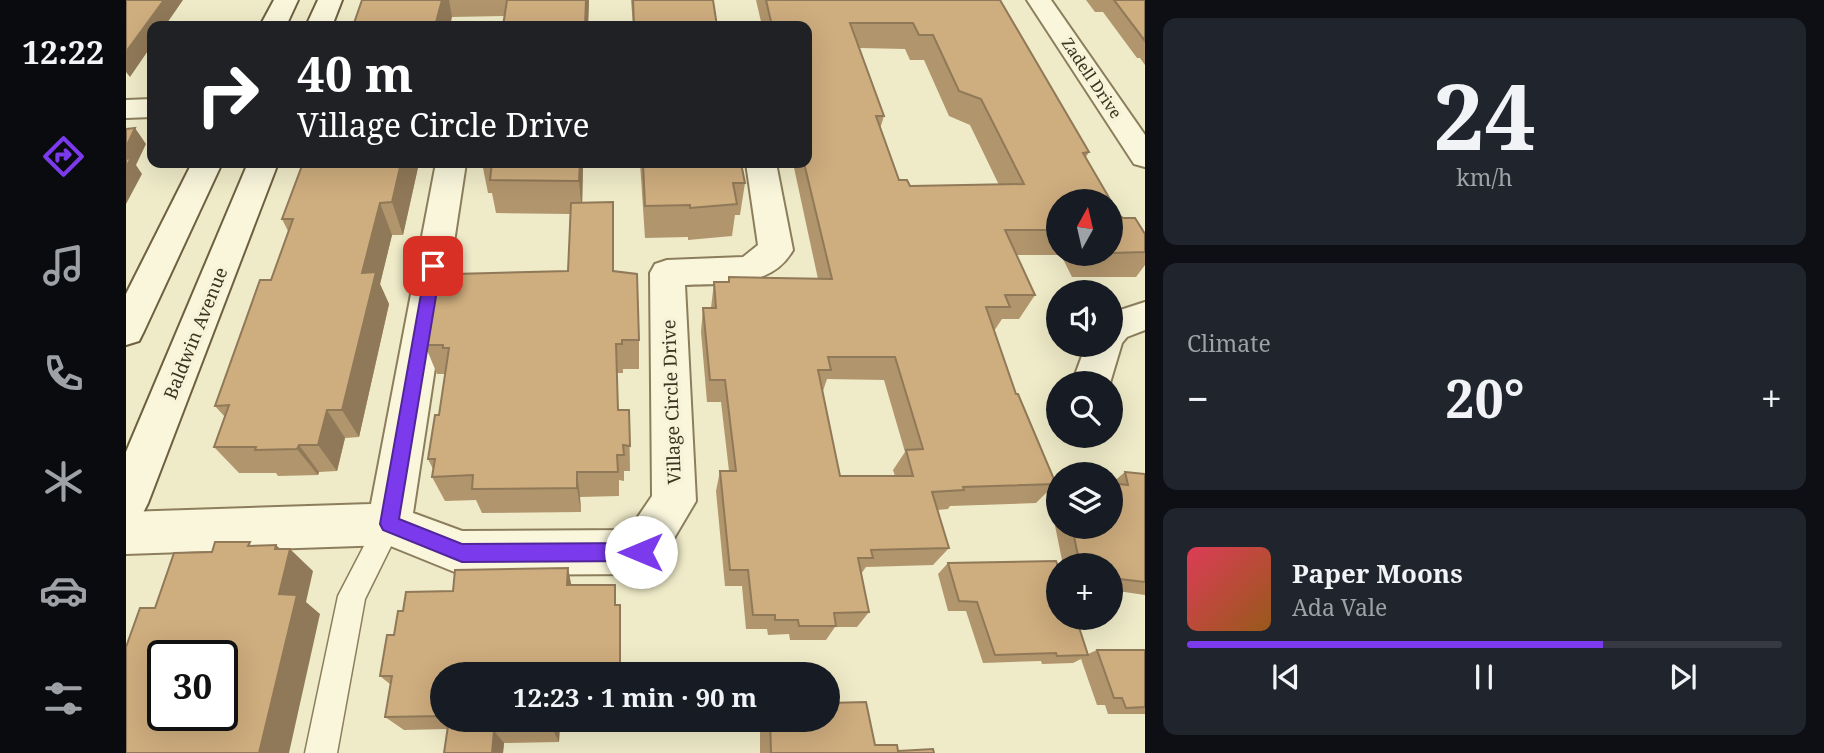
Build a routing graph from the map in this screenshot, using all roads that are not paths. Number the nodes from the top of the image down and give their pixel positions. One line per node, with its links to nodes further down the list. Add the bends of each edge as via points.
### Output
1 (286, 0): 4 (street)
2 (330, 0): 5 (street)
3 (1038, 0): 8 (street, Zadell Drive)
4 (276, 21)
5 (321, 21)
6 (147, 108): 7 (street)
7 (126, 109)
8 (1145, 157)
9 (205, 168): 15 (street)
10 (261, 168): 16 (street, Baldwin Avenue)
11 (450, 168): 17 (street)
12 (762, 168): 17 (street, Village Circle Drive, via 776,250 750,269 667,273 674,501 641,552 462,553)
13 (1145, 316): 14 (street)
14 (1123, 324)
15 (126, 331)
16 (126, 503)
17 (389, 524): 18 (street, Village Circle Drive); 19 (lane, via 352,596)
18 (126, 533)
19 (321, 753)

